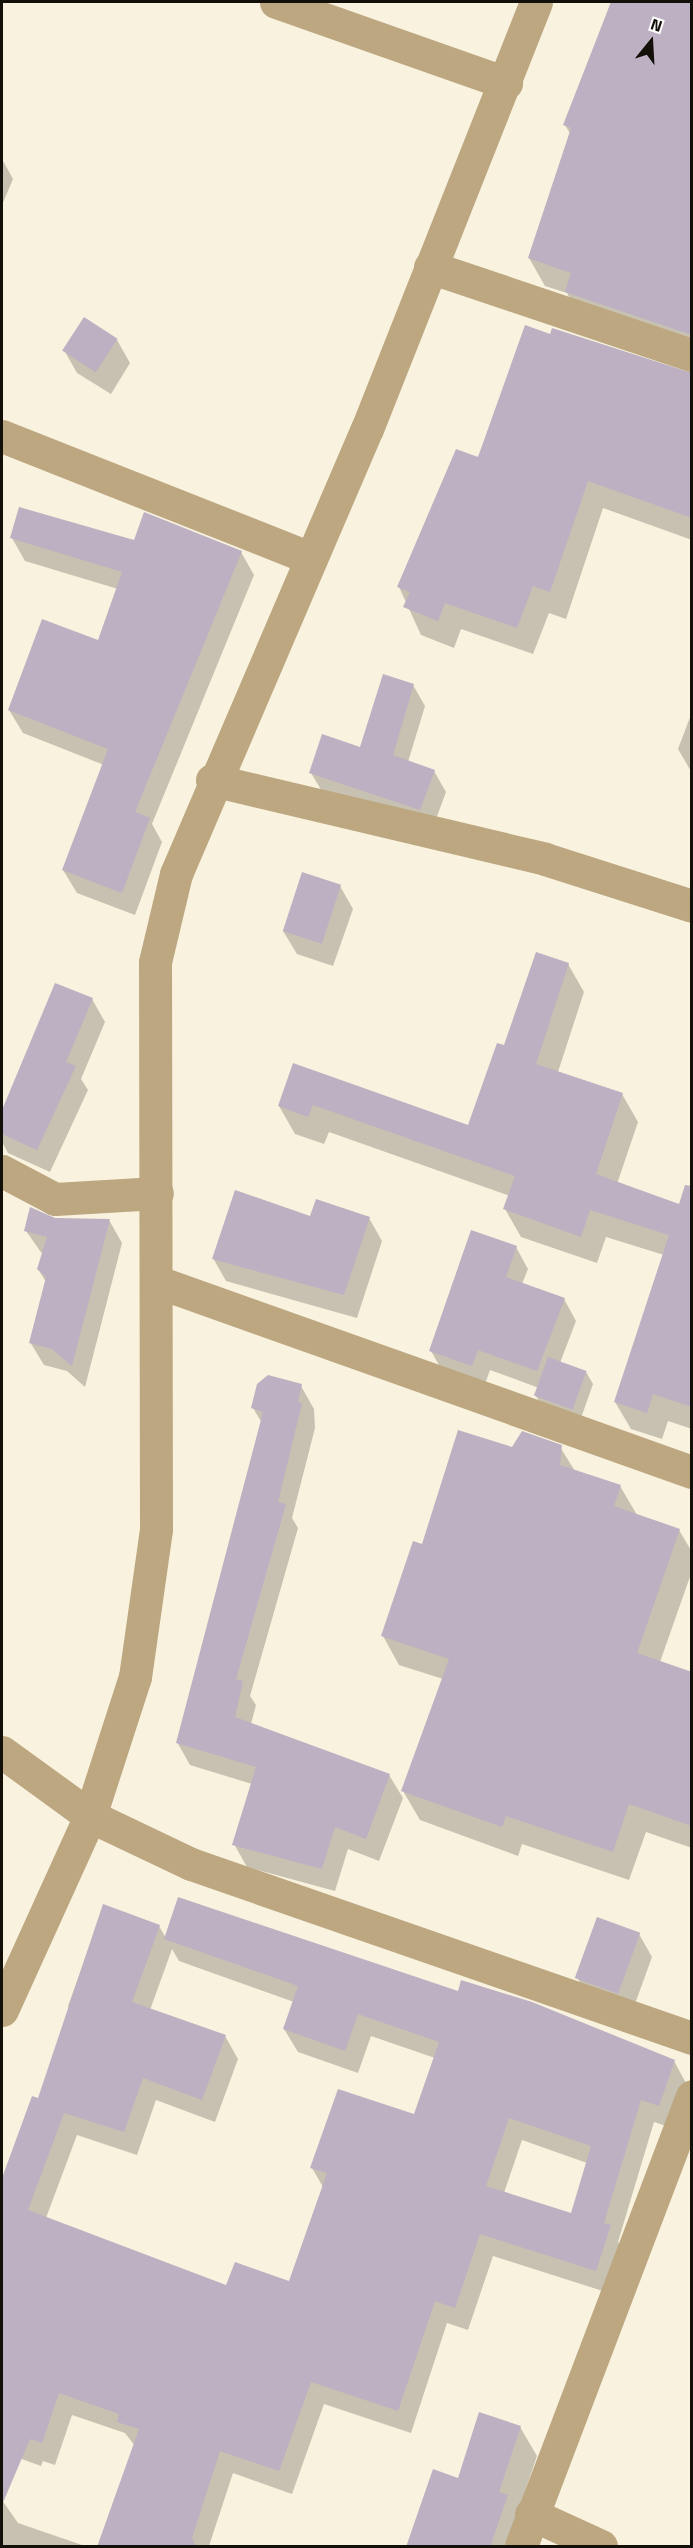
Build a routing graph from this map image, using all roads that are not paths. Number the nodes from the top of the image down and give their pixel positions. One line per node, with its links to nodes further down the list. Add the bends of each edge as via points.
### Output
1 (276, 2): 3 (street)
2 (536, 2): 3 (street)
3 (506, 83): 4 (street)
4 (430, 267): 5 (street); 7 (street)
5 (692, 356)
6 (2, 436): 7 (street)
7 (310, 558): 8 (street)
8 (212, 780): 9 (street, via 545,859); 11 (street, via 176,874 154,962)
9 (692, 906)
10 (2, 1171): 11 (street, via 55,1199)
11 (157, 1193): 12 (street)
12 (158, 1282): 13 (street); 15 (street, via 156,1529 135,1677)
13 (692, 1472)
14 (2, 1752): 15 (street)
15 (90, 1816): 16 (street); 17 (street, via 191,1864)
16 (2, 2010)
17 (692, 2038)
18 (692, 2096): 19 (street)
19 (531, 2514): 20 (street); 21 (street)
20 (521, 2547)
21 (601, 2547)

